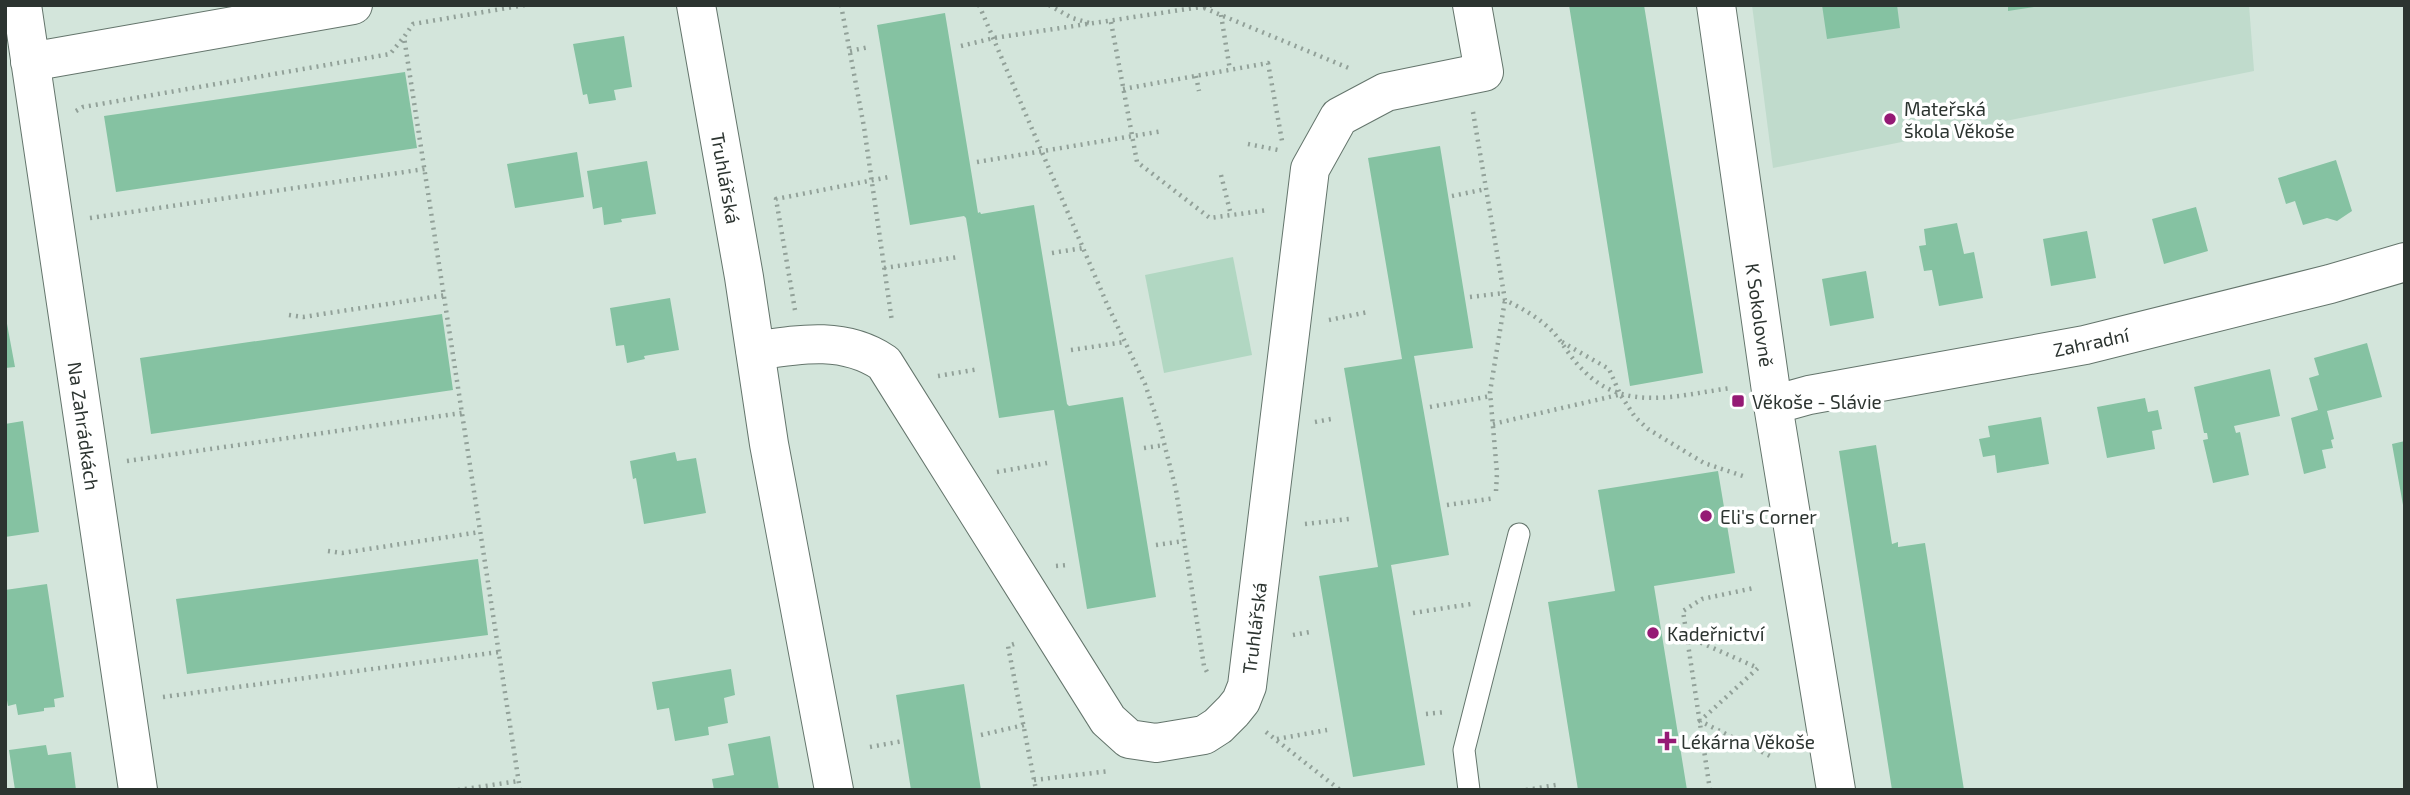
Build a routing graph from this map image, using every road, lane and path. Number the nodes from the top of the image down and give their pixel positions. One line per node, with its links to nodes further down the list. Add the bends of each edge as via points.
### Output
1 (22, 5): 20 (street, Na Zahrádkách)
2 (353, 5): 20 (street)
3 (525, 5): 15 (path, via 413,24)
4 (696, 5): 59 (street, Truhlářská)
5 (841, 5): 19 (path)
6 (979, 5): 16 (path)
7 (1049, 5): 14 (path)
8 (1214, 5): 11 (path)
9 (1472, 5): 25 (street)
10 (1716, 5): 65 (street, K Sokolovně)
11 (1202, 7): 12 (path); 13 (path)
12 (1221, 15): 21 (path); 22 (path)
13 (1111, 22): 14 (path); 24 (path)
14 (1096, 24): 16 (path)
15 (404, 37): 27 (path, via 390,54 83,107); 33 (path)
16 (994, 38): 17 (path); 31 (path)
17 (961, 46)
18 (869, 47): 19 (path)
19 (850, 51): 36 (path)
20 (30, 62): 107 (street, Na Zahrádkách)
21 (1351, 69)
22 (1230, 70): 23 (path); 30 (path, via 1268,63 1284,152)
23 (1196, 76): 24 (path); 26 (path)
24 (1123, 89): 29 (path)
25 (1478, 89): 37 (path); 94 (street, Truhlářská, via 1387,92 1339,117 1310,169 1247,686 1241,701)
26 (1199, 91)
27 (71, 118)
28 (1163, 131): 29 (path)
29 (1132, 136): 31 (path); 40 (path, via 1136,162 1210,218)
30 (1248, 144)
31 (1041, 151): 32 (path); 42 (path)
32 (977, 162)
33 (425, 169): 41 (path); 48 (path)
34 (1221, 175): 40 (path)
35 (889, 177): 36 (path)
36 (871, 181): 46 (path); 57 (path, via 776,200)
37 (1486, 189): 38 (path); 47 (path)
38 (1452, 196)
39 (1269, 210): 40 (path)
40 (1231, 215)
41 (85, 219)
42 (1083, 248): 43 (path); 56 (path)
43 (1052, 253)
44 (958, 257): 46 (path)
45 (2405, 262): 65 (street, Zahradní, via 2085,345)
46 (884, 268): 54 (path)
47 (1504, 293): 49 (path); 50 (path)
48 (446, 295): 52 (path, via 303,317); 67 (path)
49 (1469, 297)
50 (1505, 300): 55 (path, via 1552,331); 64 (path)
51 (1368, 312): 53 (path)
52 (289, 315)
53 (1322, 321)
54 (893, 328)
55 (1559, 341): 63 (path, via 1606,390); 63 (path, via 1609,369)
56 (1125, 342): 58 (path); 69 (path, via 1145,384)
57 (801, 345): 59 (street, Truhlářská); 94 (street, Truhlářská, via 851,347 884,363 1108,720 1129,739 1156,743 1204,735 1218,726)
58 (1071, 350)
59 (755, 351): 110 (street, Truhlářská)
60 (979, 369): 61 (path)
61 (926, 378)
62 (1731, 388): 63 (path, via 1660,398)
63 (1620, 394): 68 (path); 74 (path, via 1648,429 1704,463)
64 (1491, 397): 66 (path); 68 (path)
65 (1773, 405): 116 (street, K Sokolovně)
66 (1430, 407)
67 (462, 413): 71 (path); 80 (path)
68 (1493, 424): 75 (path)
69 (1164, 445): 70 (path); 82 (path)
70 (1144, 448)
71 (116, 463)
72 (1047, 463): 73 (path)
73 (985, 474)
74 (1743, 476)
75 (1496, 491)
76 (1495, 498): 77 (path)
77 (1447, 505)
78 (1349, 519): 79 (path)
79 (1297, 525)
80 (480, 532): 84 (path, via 342,553); 90 (path)
81 (1519, 534): 113 (lane, via 1464,750)
82 (1184, 541): 83 (path); 94 (path, via 1204,666 1223,702)
83 (1156, 545)
84 (328, 551)
85 (1754, 588): 88 (path, via 1702,599 1684,611)
86 (1474, 603): 87 (path)
87 (1413, 613)
88 (1687, 637): 95 (path); 95 (path, via 1758,668)
89 (1017, 643): 96 (path, via 1008,646)
90 (499, 652): 91 (path); 105 (path)
91 (161, 697)
92 (1449, 711): 93 (path)
93 (1426, 714)
94 (1247, 720): 99 (path)
95 (1700, 721): 102 (path); 115 (path)
96 (1024, 725): 98 (path); 104 (path)
97 (1327, 730): 99 (path)
98 (981, 735)
99 (1276, 739): 112 (path)
100 (903, 741): 101 (path)
101 (870, 747)
102 (1773, 757)
103 (1119, 770): 104 (path)
104 (1034, 780): 111 (path)
105 (519, 781): 108 (path); 109 (path)
106 (1556, 785): 114 (path)
107 (138, 790)
108 (458, 790)
109 (520, 790)
110 (834, 790)
111 (1036, 790)
112 (1340, 790)
113 (1469, 790)
114 (1526, 790)
115 (1710, 790)
116 (1836, 790)

